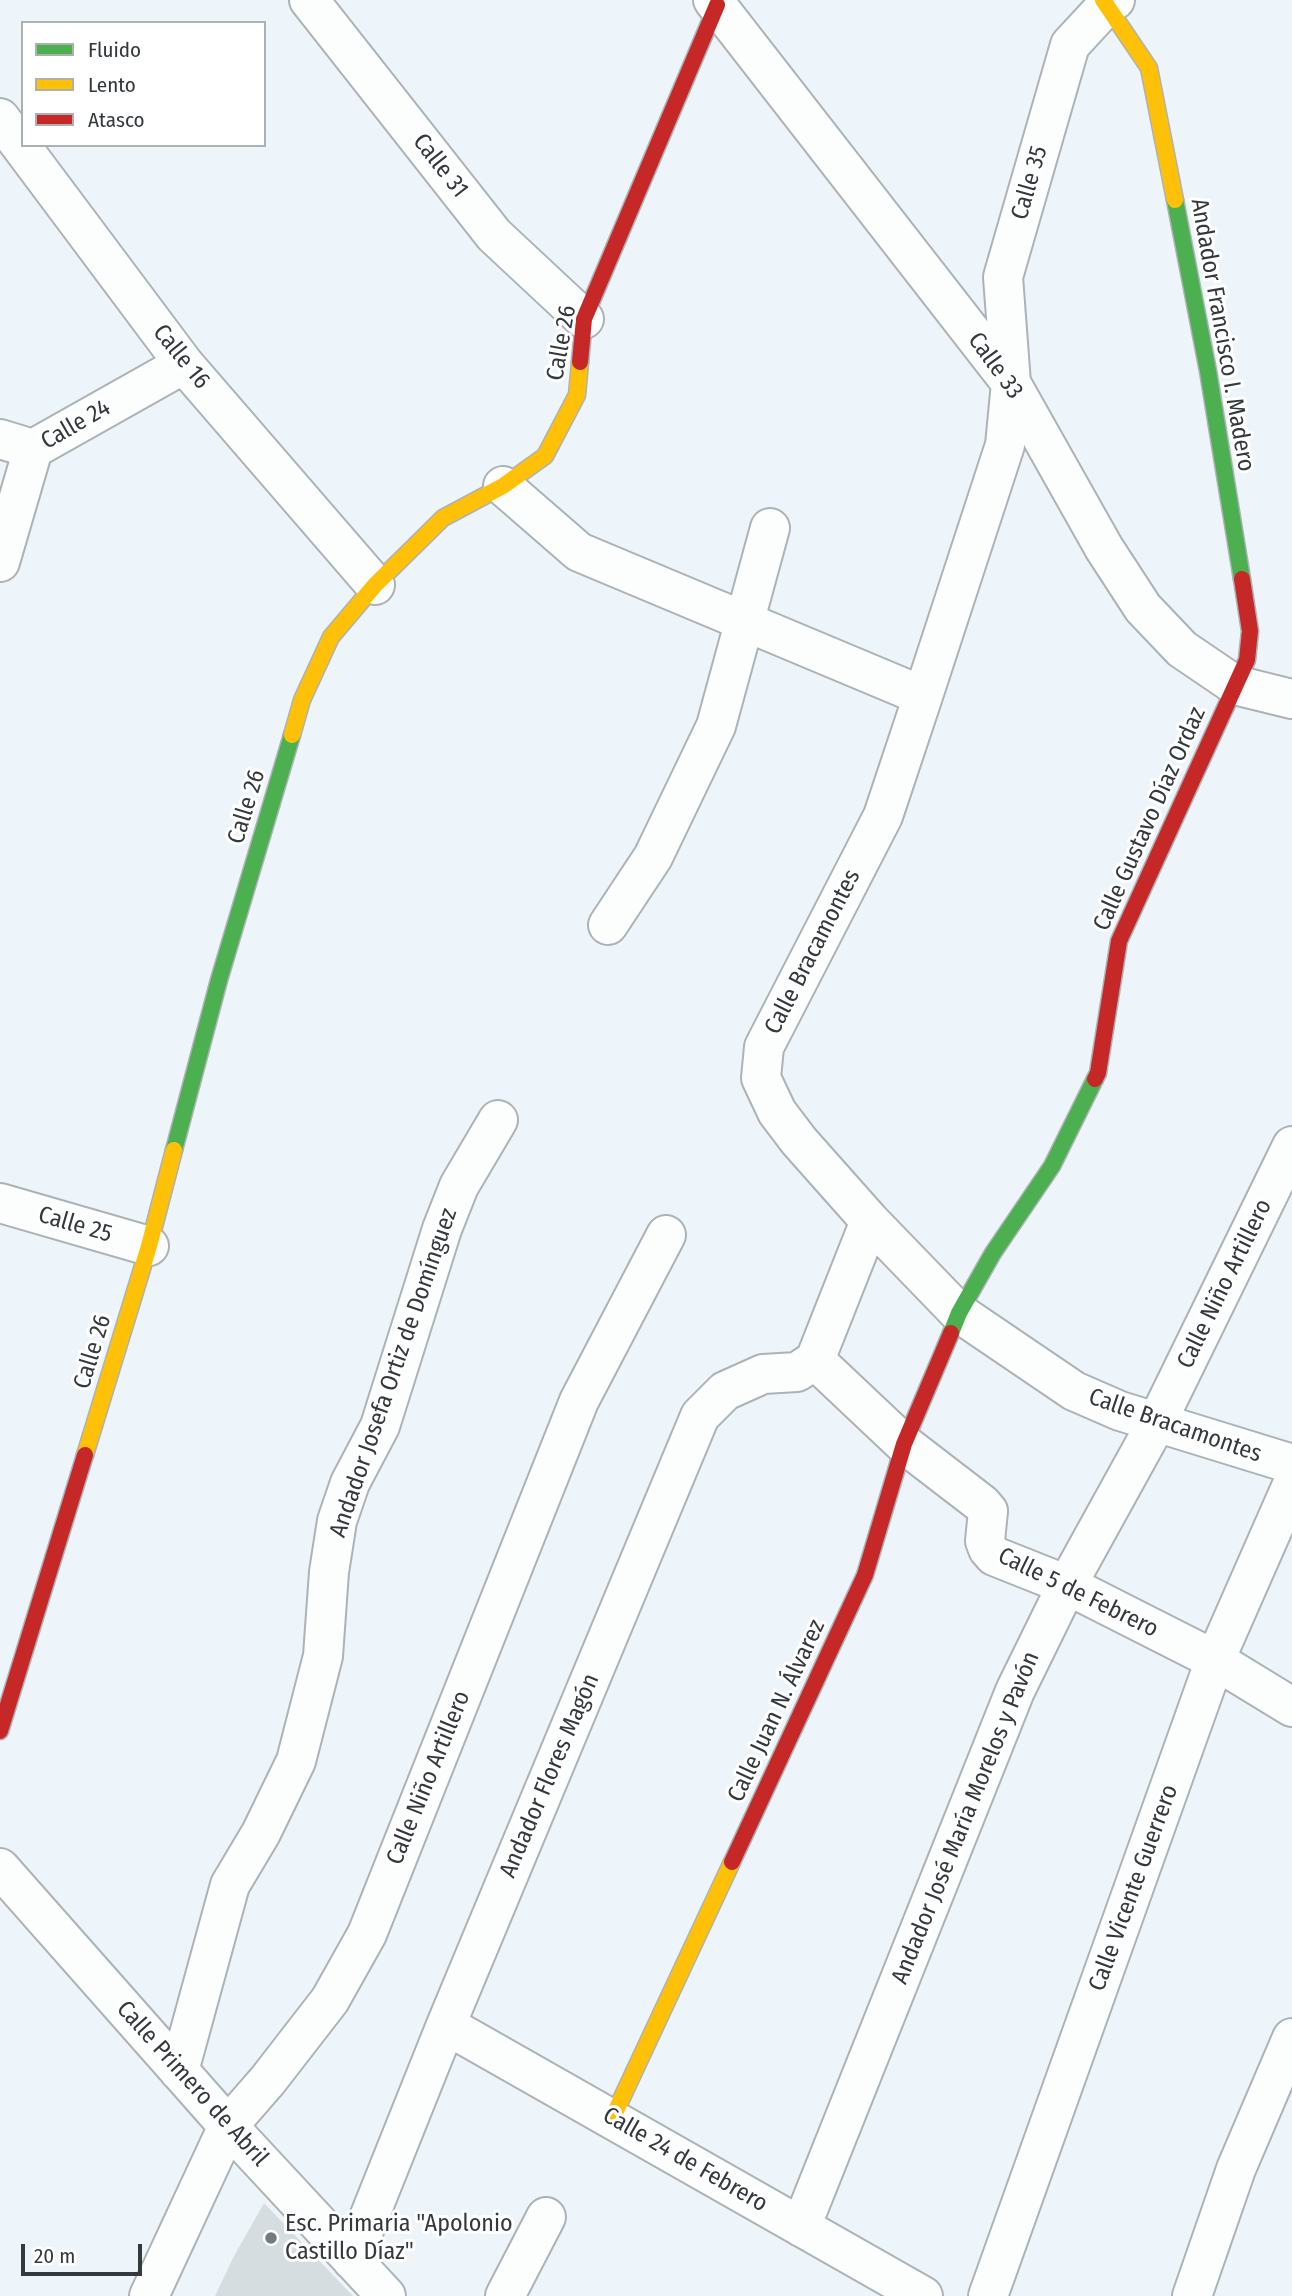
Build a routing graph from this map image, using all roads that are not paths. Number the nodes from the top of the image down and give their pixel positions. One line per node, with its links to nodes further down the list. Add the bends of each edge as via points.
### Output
1 (309, 0): 7 (street, Calle 31, via 494,235)
2 (715, 2): 7 (street, Calle 26); 9 (street, Calle 33)
3 (1108, 2): 9 (street, Calle 35, via 1070,45 1003,278); 16 (street, Andador Francisco I. Madero, via 1149,68 1208,371 1250,631 1247,660)
4 (0, 118): 5 (street, Calle 16)
5 (21, 146)
6 (22, 147): 8 (street, Calle 16)
7 (584, 319): 11 (street, Calle 26, via 577,395 545,456)
8 (184, 363): 10 (street, Calle 24); 14 (street, Calle 16)
9 (1010, 383): 16 (street, Calle 33, via 1143,608 1182,649); 17 (street, Calle Bracamontes, via 1005,446)
10 (17, 444): 13 (street, Calle 24)
11 (503, 486): 14 (street, Calle 26, via 443,518); 15 (street, via 579,552)
12 (770, 528): 15 (street)
13 (0, 562)
14 (375, 584): 25 (street, Calle 26, via 331,638 302,700 219,980)
15 (745, 622): 17 (street); 19 (street, via 716,726 653,857)
16 (1235, 685): 18 (street, Calle 33); 26 (street, Calle Gustavo Díaz Ordaz, via 1119,941 1098,1073 1052,1166)
17 (923, 696): 23 (street, Calle Bracamontes, via 883,816 764,1047 761,1078 777,1112)
18 (1292, 699)
19 (608, 925)
20 (498, 1120): 39 (street, Andador Josefa Ortiz de Domínguez, via 459,1186 380,1426 350,1483 337,1521 323,1657 296,1761 230,1885)
21 (1292, 1146): 28 (street, Calle Niño Artillero)
22 (0, 1203): 25 (street, Calle 25)
23 (870, 1220): 26 (street, Calle Bracamontes); 27 (street)
24 (666, 1235): 41 (street, Calle Niño Artillero, via 579,1401 367,1934 330,2000)
25 (149, 1247): 35 (street, Calle 26)
26 (959, 1313): 28 (street, Calle Bracamontes, via 1074,1391); 29 (street, Calle Juan N. Álvarez)
27 (816, 1360): 29 (street, Calle 5 de Febrero); 37 (street, Andador Flores Magón, via 797,1372 763,1374 725,1391 699,1416)
28 (1157, 1422): 30 (street, Calle Bracamontes); 32 (street, Andador José María Morelos y Pavón)
29 (904, 1444): 32 (street, Calle 5 de Febrero, via 988,1511 985,1541 994,1556); 40 (street, Calle Juan N. Álvarez, via 865,1575)
30 (1292, 1464)
31 (1292, 1485): 33 (street, Calle Vicente Guerrero)
32 (1067, 1585): 33 (street, Calle 5 de Febrero); 43 (street, Andador José María Morelos y Pavón, via 1015,1691)
33 (1216, 1660): 34 (street, Calle 5 de Febrero); 49 (street, Calle Vicente Guerrero)
34 (1292, 1707)
35 (0, 1731)
36 (0, 1868): 39 (street, Calle Primero de Abril)
37 (446, 2025): 40 (street, Calle 24 de Febrero); 44 (street, Andador Flores Magón)
38 (1292, 2038): 50 (street, via 1236,2169)
39 (179, 2071): 41 (street, Calle Primero de Abril)
40 (612, 2119): 43 (street, Calle 24 de Febrero)
41 (228, 2126): 44 (street, Calle Primero de Abril); 45 (street, Calle Niño Artillero)
42 (547, 2217): 47 (street)
43 (802, 2227): 48 (street, Calle 24 de Febrero)
44 (352, 2260): 46 (street, Calle Primero de Abril)
45 (149, 2296)
46 (386, 2296)
47 (505, 2296)
48 (923, 2296)
49 (988, 2296)
50 (1192, 2296)

